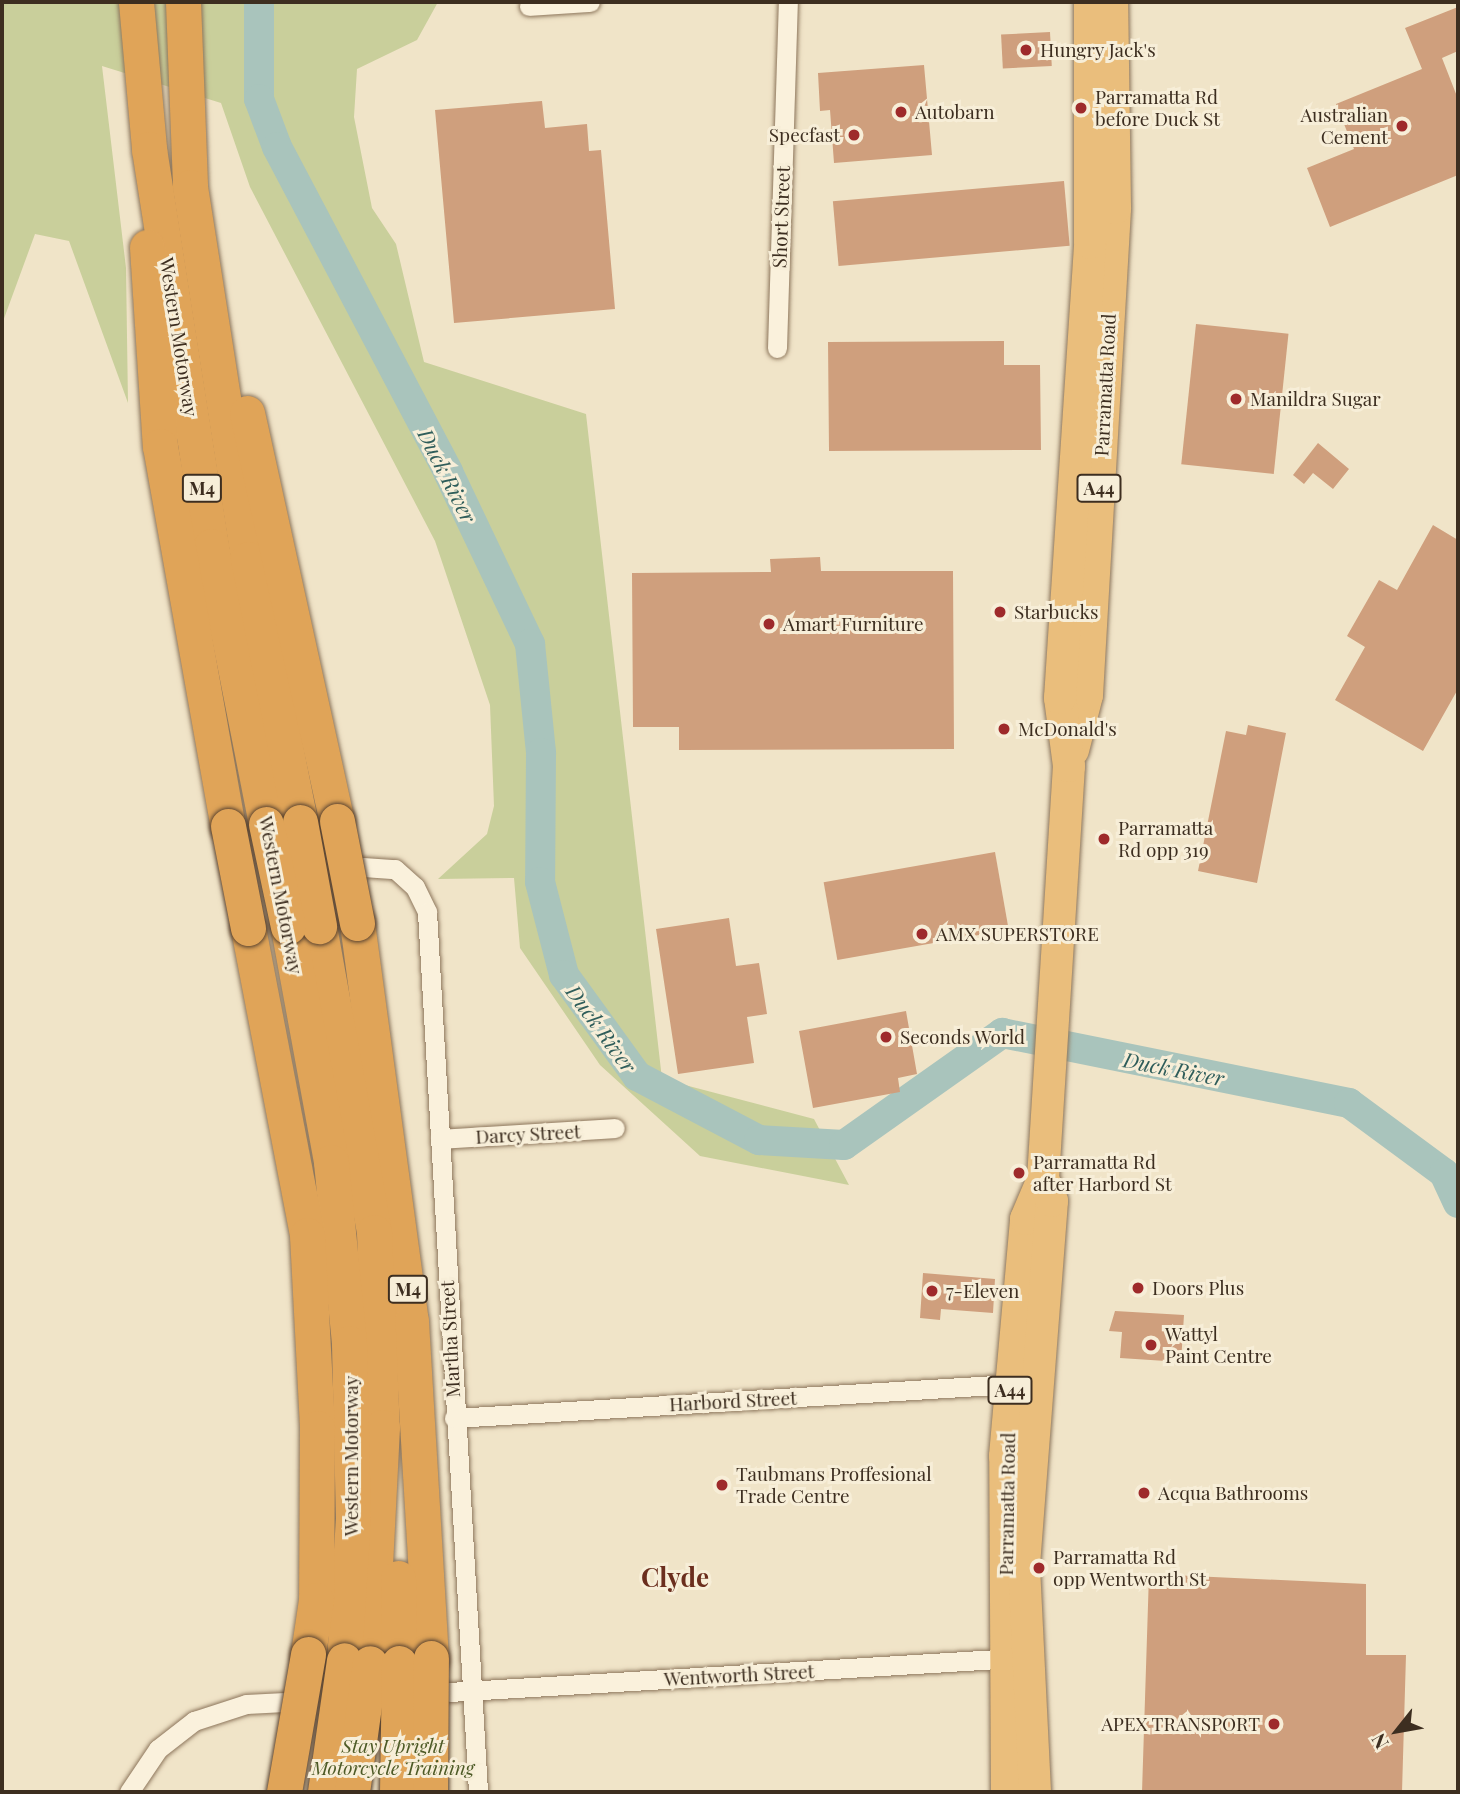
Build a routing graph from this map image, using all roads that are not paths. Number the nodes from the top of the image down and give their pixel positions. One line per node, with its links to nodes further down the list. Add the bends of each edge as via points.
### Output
1 (136, 2): 8 (highway, Western Motorway / M4)
2 (183, 2): 9 (highway, Western Motorway / M4)
3 (590, 2): 7 (street)
4 (788, 2): 10 (street, Short Street)
5 (1090, 2): 11 (highway, Parramatta Road / A44, via 1090,243 1060,698)
6 (1112, 2): 11 (highway, Parramatta Road / A44, via 1114,222 1087,695)
7 (529, 6)
8 (149, 149): 12 (highway, Western Motorway / M4, via 211,546); 26 (highway, M4, bridge, via 146,272 160,446 307,1235 317,1428 316,1600)
9 (200, 190): 12 (highway, Western Motorway / M4); 21 (highway, Western Motorway / M4, bridge, via 357,923 411,1322)
10 (777, 348)
11 (1069, 766): 17 (highway, Parramatta Road / A44)
12 (283, 823): 14 (highway, Western Motorway / M4, bridge)
13 (363, 867): 16 (street, Martha Street, via 395,869 415,887 427,912)
14 (303, 926): 21 (highway, Western Motorway / M4, via 349,1343 354,1518); 21 (highway, Western Motorway / M4, via 374,1233)
15 (615, 1128): 16 (street, Darcy Street)
16 (440, 1139): 19 (street, Martha Street)
17 (1043, 1178): 18 (highway, Parramatta Road / A44, via 1026,1219); 20 (highway, Parramatta Road / A44, via 1052,1201)
18 (1011, 1384): 19 (street, Harbord Street); 20 (highway, Parramatta Road / A44)
19 (454, 1418): 22 (street, Martha Street)
20 (1017, 1658): 22 (street, Wentworth Street); 32 (highway, Parramatta Road / A44); 33 (highway, Parramatta Road / A44)
21 (386, 1661): 27 (highway, Western Motorway / M4, bridge); 28 (highway, Western Motorway / M4, bridge); 29 (highway, bridge); 30 (highway, Western Motorway / M4, bridge)
22 (471, 1690): 23 (street, Wentworth Street); 31 (street, Martha Street)
23 (449, 1692)
24 (285, 1702): 25 (street, via 217,1711 158,1749)
25 (129, 1792)
26 (284, 1792)
27 (324, 1792)
28 (352, 1792)
29 (397, 1792)
30 (430, 1792)
31 (478, 1792)
32 (1007, 1792)
33 (1035, 1792)

